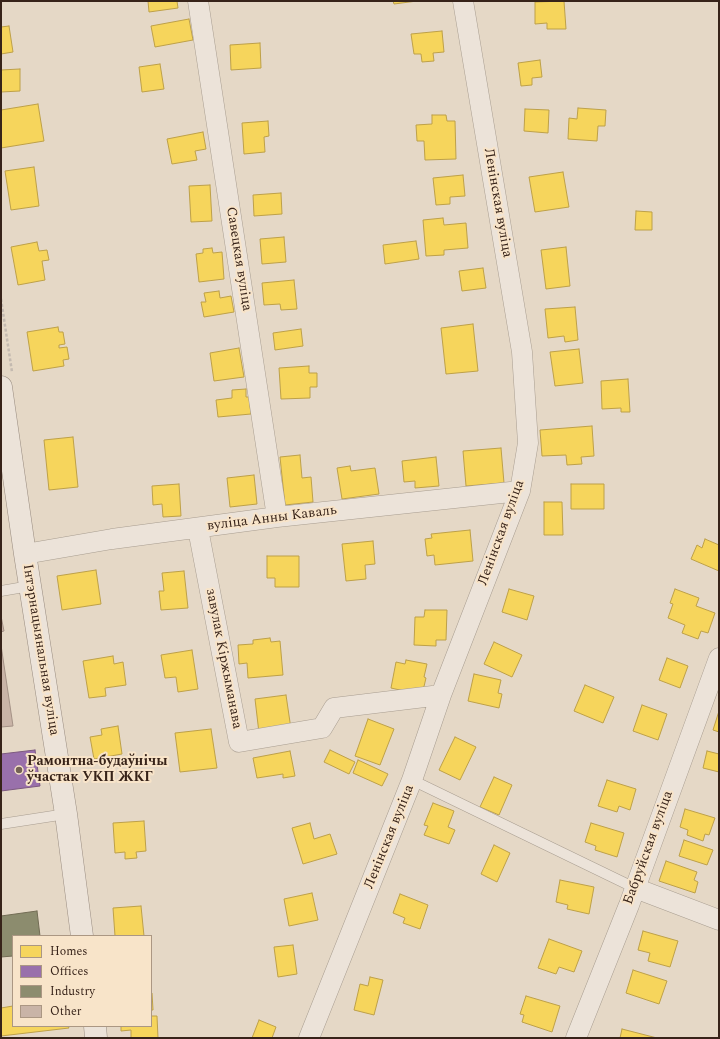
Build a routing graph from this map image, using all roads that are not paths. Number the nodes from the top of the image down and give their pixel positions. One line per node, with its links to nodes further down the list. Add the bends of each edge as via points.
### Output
1 (198, 1): 5 (street, Савецкая вуліца)
2 (463, 1): 4 (street, Ленінская вуліца, via 522,352 528,443)
3 (1, 387): 7 (street, Інтэрнацыянальная вуліца)
4 (520, 491): 5 (street, вуліца Анны Каваль); 11 (street, Ленінская вуліца)
5 (277, 518): 6 (street, вуліца Анны Каваль)
6 (198, 529): 7 (street, вуліца Анны Каваль, via 112,539); 11 (street, завулак Кіржыманава, via 239,742 322,728 334,708)
7 (25, 554): 8 (street, Інтэрнацыянальная вуліца)
8 (30, 586): 9 (lane); 13 (street, Інтэрнацыянальная вуліца)
9 (1, 591)
10 (719, 658): 15 (street, Бабруйская вуліца)
11 (441, 695): 12 (street, Ленінская вуліца)
12 (412, 780): 15 (lane); 20 (street, Ленінская вуліца)
13 (66, 814): 14 (lane); 17 (street, Інтэрнацыянальная вуліца)
14 (1, 824)
15 (635, 888): 16 (street); 21 (street, Бабруйская вуліца)
16 (719, 920)
17 (82, 935)
18 (95, 1027): 19 (street)
19 (96, 1038)
20 (309, 1038)
21 (576, 1038)

